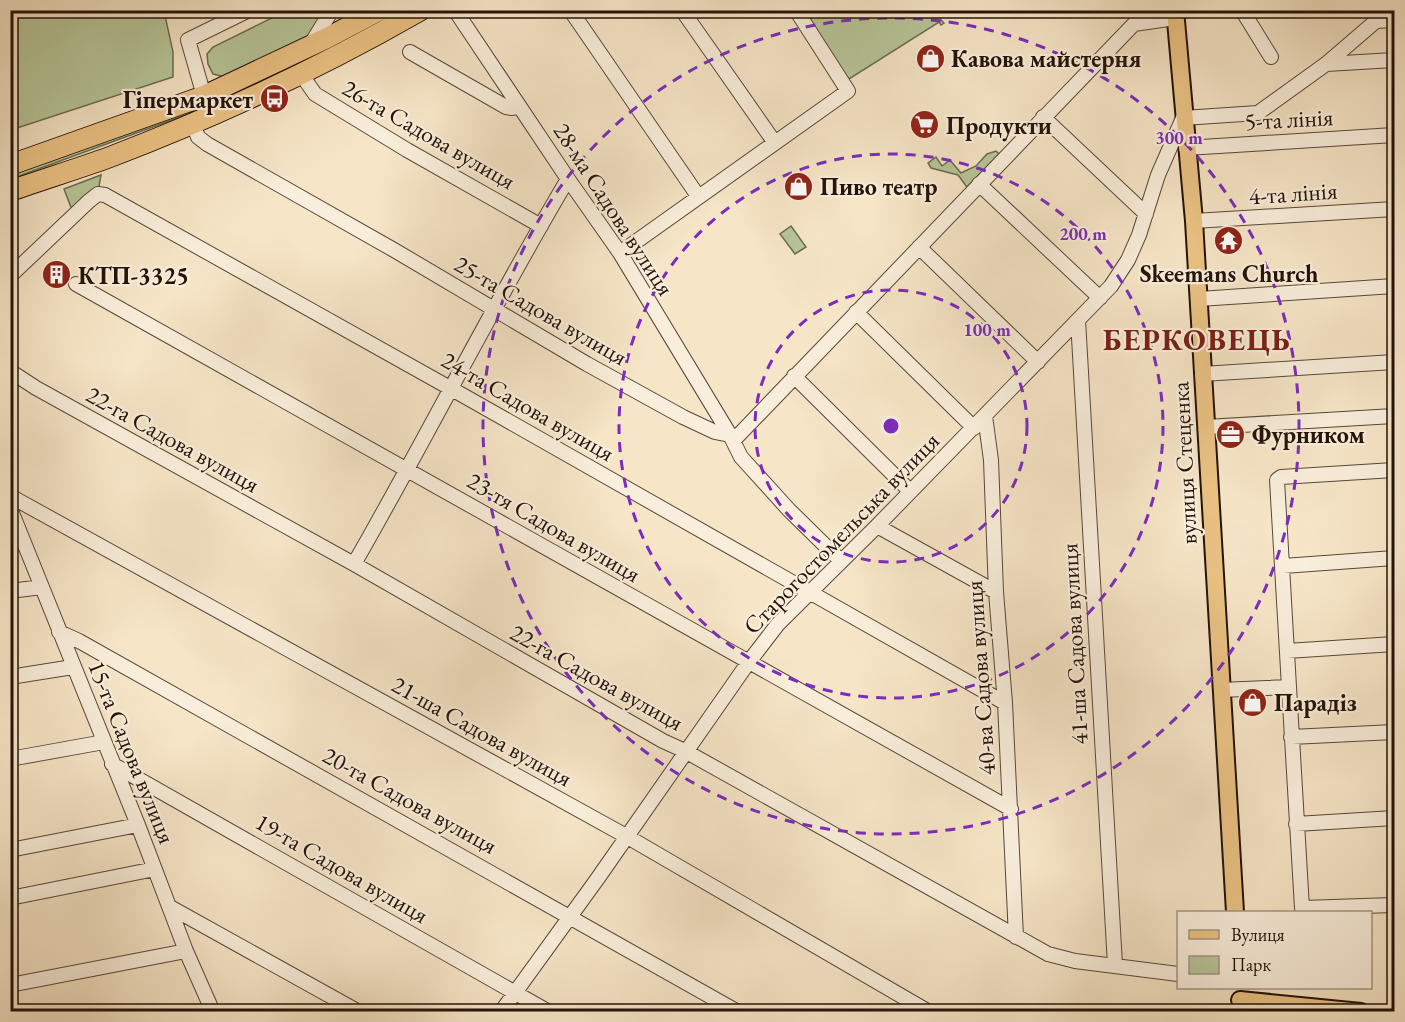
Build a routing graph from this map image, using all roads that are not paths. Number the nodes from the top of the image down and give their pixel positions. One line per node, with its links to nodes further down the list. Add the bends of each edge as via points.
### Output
1 (249, 10): 18 (street, via 188,40)
2 (332, 10): 12 (street)
3 (380, 10): 12 (highway)
4 (421, 10): 17 (highway)
5 (455, 10): 19 (street, 28-ма Садова вулиця)
6 (682, 10): 24 (street)
7 (796, 10): 24 (street, via 848,91)
8 (1242, 10): 14 (street)
9 (571, 11): 30 (street)
10 (1175, 13): 20 (street, via 1134,24); 21 (main road, вулиця Стеценка)
11 (1395, 20): 16 (street, via 1376,21)
12 (309, 46): 18 (highway)
13 (410, 52): 19 (street, via 506,107)
14 (1271, 57)
15 (1395, 60): 16 (street)
16 (1326, 64): 21 (street, via 1258,113)
17 (301, 74): 22 (highway); 34 (street, 26-та Садова вулиця, via 315,94)
18 (204, 96): 22 (street); 26 (highway)
19 (519, 106): 27 (street, 28-ма Садова вулиця)
20 (1043, 117): 28 (street); 32 (street)
21 (1184, 118): 25 (main road, вулиця Стеценка); 32 (street, Старогостомельська вулиця, via 1158,175)
22 (202, 120): 29 (highway); 42 (street, 25-та Садова вулиця, via 198,137 207,144)
23 (1395, 135): 25 (street, 5-та лінія)
24 (775, 143): 30 (street)
25 (1186, 148): 33 (main road, вулиця Стеценка)
26 (10, 165)
27 (568, 179): 34 (street); 36 (street, 28-ма Садова вулиця)
28 (979, 184): 35 (street); 40 (street)
29 (10, 191)
30 (698, 196): 36 (street)
31 (1395, 209): 33 (street, 4-та лінія)
32 (1146, 214): 40 (street, Старогостомельська вулиця, via 1128,260)
33 (1194, 221): 41 (main road, вулиця Стеценка)
34 (541, 226): 42 (street)
35 (919, 247): 43 (street); 45 (street)
36 (620, 252): 55 (street, 28-ма Садова вулиця)
37 (10, 276): 50 (street, 24-та Садова вулиця, via 89,201 98,194 105,195)
38 (76, 284): 56 (street, 23-тя Садова вулиця)
39 (1395, 286): 41 (street)
40 (1100, 298): 44 (street, Старогостомельська вулиця)
41 (1199, 299): 48 (main road, вулиця Стеценка)
42 (494, 308): 50 (street); 55 (street, 25-та Садова вулиця, via 683,417)
43 (856, 312): 49 (street); 54 (street)
44 (1078, 320): 45 (street, Старогостомельська вулиця); 99 (street, 41-ша Садова вулиця)
45 (1038, 362): 51 (street, Старогостомельська вулиця)
46 (1395, 362): 48 (street)
47 (10, 371): 64 (street, 22-га Садова вулиця)
48 (1202, 374): 53 (main road, вулиця Стеценка)
49 (794, 376): 55 (street); 58 (street)
50 (450, 388): 56 (street); 69 (street, 24-та Садова вулиця)
51 (985, 416): 54 (street, Старогостомельська вулиця); 68 (street, 40-ва Садова вулиця, via 991,460)
52 (1395, 416): 53 (street)
53 (1206, 427): 77 (main road, вулиця Стеценка)
54 (974, 428): 58 (street, Старогостомельська вулиця)
55 (732, 438): 63 (street, via 741,457)
56 (408, 470): 64 (street); 73 (street, 23-тя Садова вулиця)
57 (1395, 470): 65 (street, via 1281,477 1277,482)
58 (910, 491): 61 (street, Старогостомельська вулиця)
59 (10, 496): 89 (street, 21-ша Садова вулиця)
60 (10, 508): 66 (street, 15-та Садова вулиця)
61 (877, 526): 63 (street, Старогостомельська вулиця); 68 (street)
62 (1395, 558): 65 (street)
63 (841, 561): 69 (street, Старогостомельська вулиця)
64 (354, 564): 82 (street, 22-га Садова вулиця)
65 (1283, 566): 72 (street)
66 (42, 587): 67 (street); 70 (street, 15-та Садова вулиця)
67 (10, 591)
68 (996, 591): 78 (street, 40-ва Садова вулиця)
69 (809, 592): 73 (street, Старогостомельська вулиця); 78 (street, 24-та Садова вулиця)
70 (59, 632): 74 (street, 15-та Садова вулиця); 96 (street, 20-та Садова вулиця)
71 (1395, 644): 72 (street)
72 (1287, 651): 76 (street)
73 (748, 663): 82 (street, Старогостомельська вулиця); 85 (street, 23-тя Садова вулиця)
74 (73, 667): 75 (street); 81 (street, 15-та Садова вулиця)
75 (10, 677)
76 (1289, 687): 77 (street); 80 (street)
77 (1221, 690): 95 (main road, вулиця Стеценка)
78 (1005, 703): 85 (street, 40-ва Садова вулиця)
79 (1395, 732): 80 (street)
80 (1291, 737): 87 (street)
81 (104, 742): 83 (street); 84 (street, 15-та Садова вулиця)
82 (685, 752): 89 (street, Старогостомельська вулиця); 97 (street, 22-га Садова вулиця)
83 (10, 759)
84 (112, 764): 88 (street, 15-та Садова вулиця); 102 (street, 19-та Садова вулиця)
85 (1011, 809): 97 (street, 40-ва Садова вулиця)
86 (1395, 818): 87 (street)
87 (1296, 824): 93 (street, via 1304,909)
88 (138, 825): 90 (street); 91 (street, 15-та Садова вулиця)
89 (626, 836): 96 (street, Старогостомельська вулиця); 109 (street, 21-ша Садова вулиця)
90 (10, 850)
91 (155, 869): 92 (street); 94 (street, 15-та Садова вулиця)
92 (10, 898)
93 (1395, 905)
94 (170, 907): 98 (street, 15-та Садова вулиця); 105 (street)
95 (1235, 911)
96 (569, 916): 102 (street, Старогостомельська вулиця); 108 (street, 20-та Садова вулиця)
97 (1016, 937): 99 (street, 22-га Садова вулиця, via 1048,954 1075,962)
98 (186, 951): 101 (street); 104 (street, 15-та Садова вулиця)
99 (1115, 966): 100 (street, 22-га Садова вулиця)
100 (1177, 974)
101 (10, 985)
102 (515, 992): 106 (street, Старогостомельська вулиця); 107 (street, 19-та Садова вулиця)
103 (1240, 1000): 110 (main road)
104 (213, 1011)
105 (359, 1011)
106 (501, 1011)
107 (549, 1011)
108 (738, 1011)
109 (929, 1011)
110 (1361, 1011)

